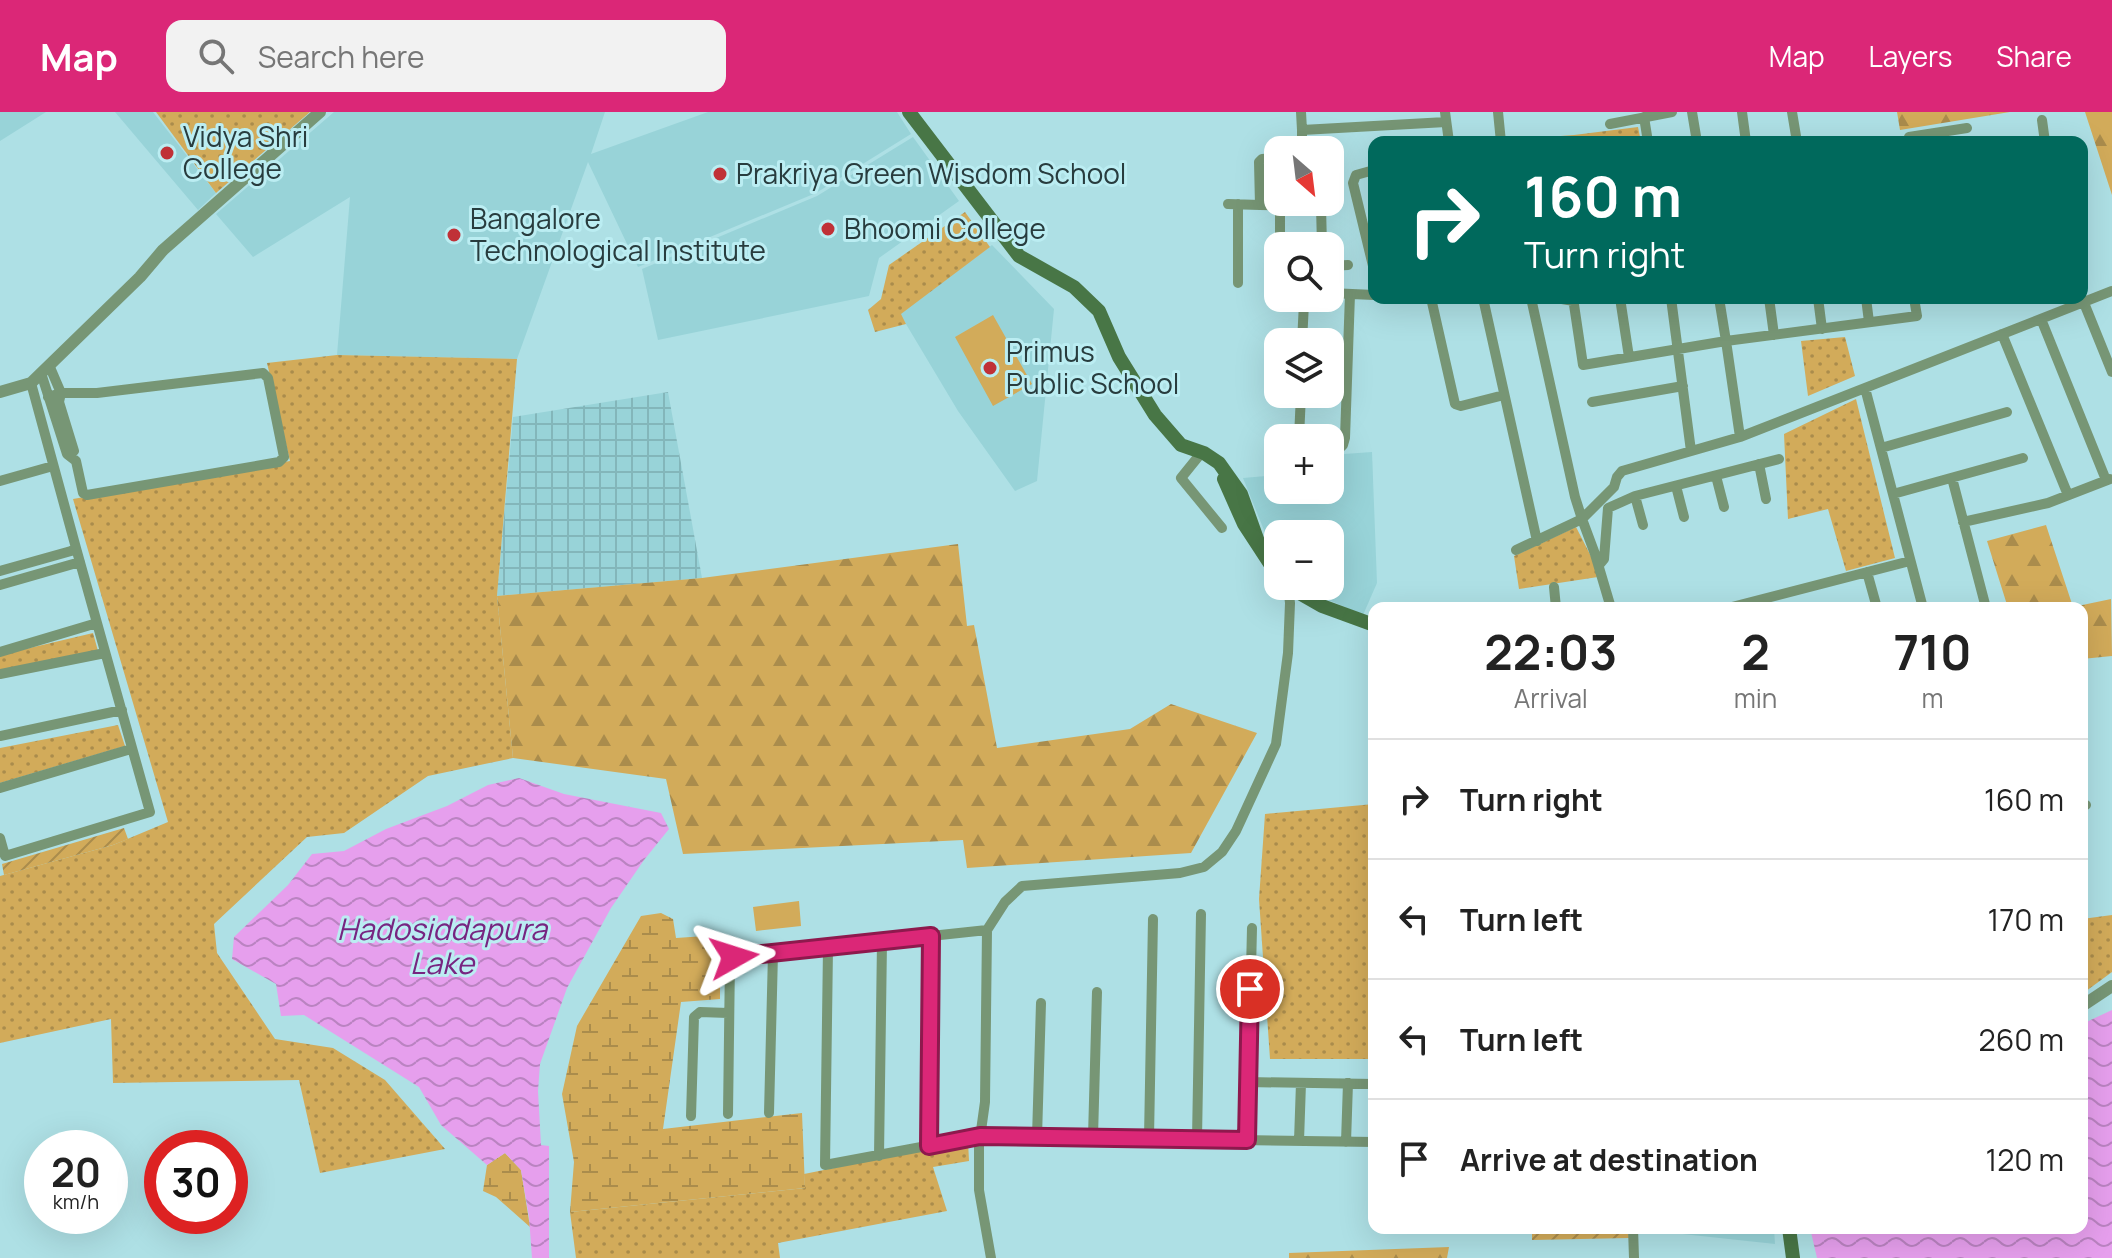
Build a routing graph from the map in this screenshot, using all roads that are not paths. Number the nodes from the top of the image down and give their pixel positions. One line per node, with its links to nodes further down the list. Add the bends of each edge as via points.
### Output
1 (320, 112): 57 (street, via 163,250)
2 (909, 112): 73 (main road, via 1019,256 1074,287 1099,311 1119,357 1155,415 1181,445)
3 (1301, 112): 14 (street)
4 (1498, 112): 16 (street)
5 (1672, 112): 10 (street)
6 (1692, 112): 18 (street)
7 (1742, 112): 19 (street)
8 (1792, 112): 20 (street)
9 (1446, 117): 14 (street)
10 (1644, 117): 12 (street); 17 (street)
11 (2042, 120): 22 (street)
12 (1610, 124)
13 (1967, 128): 21 (street)
14 (1302, 130): 15 (street)
15 (1302, 136)
16 (1500, 136)
17 (1647, 136)
18 (1696, 136)
19 (1745, 136)
20 (1796, 136)
21 (1939, 136)
22 (2044, 136)
23 (1264, 159): 25 (street, via 1259,162)
24 (1368, 172): 27 (street, via 1356,175 1353,183)
25 (1260, 205): 26 (street); 30 (street, via 1233,204)
26 (1264, 205)
27 (1368, 245)
28 (1344, 265): 29 (street)
29 (1348, 265)
30 (1238, 283)
31 (2112, 291): 35 (street)
32 (1344, 294): 33 (street)
33 (1350, 294): 34 (street); 69 (street)
34 (1368, 295)
35 (2088, 298)
36 (1432, 304): 64 (street, via 1455,404)
37 (1484, 304): 64 (street)
38 (1532, 304): 89 (street)
39 (1574, 304): 56 (street, via 1583,365)
40 (1621, 304): 56 (street)
41 (1672, 304): 55 (street)
42 (1720, 304): 54 (street)
43 (1770, 304): 53 (street)
44 (1819, 304): 51 (street)
45 (1867, 304): 50 (street)
46 (1915, 304): 50 (street, via 1917,316)
47 (2074, 304): 49 (street)
48 (2085, 304): 58 (street)
49 (2041, 319): 52 (street); 80 (street)
50 (1869, 322): 51 (street)
51 (1822, 329): 53 (street)
52 (2002, 334): 61 (street); 84 (street)
53 (1774, 335): 54 (street)
54 (1726, 341): 55 (street); 68 (street)
55 (1678, 349): 56 (street); 60 (street)
56 (1629, 357)
57 (45, 369): 59 (street); 63 (street); 65 (street)
58 (2112, 372)
59 (31, 383): 62 (street); 77 (street)
60 (1683, 386): 66 (street); 72 (street)
61 (1865, 388): 68 (street); 70 (street)
62 (0, 392)
63 (61, 393): 65 (street); 65 (street, via 263,373 284,457 87,495); 71 (street)
64 (1504, 395): 93 (street)
65 (48, 397)
66 (1592, 402)
67 (2007, 412): 70 (street)
68 (1740, 437): 72 (street)
69 (1344, 442)
70 (1881, 448): 83 (street)
71 (74, 451)
72 (1691, 451): 89 (street, via 1622,471 1614,487)
73 (1202, 452): 92 (street, via 1181,478); 96 (main road, via 1219,463 1244,524)
74 (2023, 458): 79 (street)
75 (1779, 459): 76 (street)
76 (1759, 464): 78 (street); 86 (street)
77 (53, 466): 81 (street); 94 (street)
78 (1716, 476): 82 (street); 87 (street)
79 (1952, 478): 83 (street); 90 (street)
80 (2109, 479): 84 (street)
81 (0, 481)
82 (1676, 486): 85 (street); 88 (street)
83 (1893, 494): 97 (street)
84 (2068, 495): 90 (street)
85 (1635, 496): 91 (street); 99 (street, via 1608,508 1604,559)
86 (1766, 499)
87 (1724, 507)
88 (1684, 517)
89 (1582, 519): 93 (street); 99 (street)
90 (1963, 522): 111 (street)
91 (1643, 525)
92 (1222, 528)
93 (1537, 541): 95 (street)
94 (76, 548): 98 (street); 100 (street)
95 (1516, 550)
96 (1264, 555)
97 (1910, 561): 101 (street); 110 (street)
98 (80, 562): 102 (street); 112 (street)
99 (1599, 565): 107 (street)
100 (0, 571)
101 (1867, 572): 108 (street); 109 (street)
102 (0, 585)
103 (1554, 587): 106 (street)
104 (1290, 600): 126 (street, via 1276,744 1222,852 1204,867 1180,873 1022,886)
105 (1312, 600): 113 (main road)
106 (1555, 602)
107 (1609, 602)
108 (1751, 602)
109 (1875, 602)
110 (1921, 602)
111 (1984, 602)
112 (97, 623): 114 (street); 115 (street)
113 (1368, 623)
114 (0, 652)
115 (105, 653): 116 (street); 117 (street)
116 (0, 674)
117 (122, 710): 118 (street); 119 (street)
118 (0, 736)
119 (131, 749): 120 (street); 122 (street, via 150,812)
120 (0, 788)
121 (0, 838): 122 (street)
122 (2, 857)
123 (1201, 914): 147 (street)
124 (1153, 919): 146 (street)
125 (1252, 928): 136 (street)
126 (987, 930): 127 (street); 143 (street)
127 (931, 936): 128 (street); 152 (street)
128 (882, 942): 129 (street); 153 (street)
129 (828, 948): 130 (street); 153 (street, via 823,1164)
130 (773, 953): 135 (street, via 730,959); 140 (street)
131 (2112, 986): 133 (street)
132 (1097, 992): 145 (street)
133 (2088, 1002)
134 (1041, 1003): 144 (street)
135 (728, 1013): 141 (street); 142 (street, via 700,1012 694,1017)
136 (1248, 1082): 137 (street); 148 (street)
137 (1301, 1083): 138 (street); 149 (street)
138 (1348, 1083): 139 (street); 150 (street)
139 (1368, 1084)
140 (769, 1113)
141 (728, 1114)
142 (691, 1116)
143 (980, 1136): 144 (street); 152 (street); 156 (street, via 979,1190)
144 (1037, 1137): 145 (street)
145 (1093, 1137): 146 (street)
146 (1149, 1138): 147 (street)
147 (1197, 1139): 148 (street)
148 (1247, 1140): 149 (street)
149 (1299, 1141): 150 (street)
150 (1346, 1142): 151 (street)
151 (1368, 1142)
152 (929, 1146): 153 (street)
153 (879, 1156)
154 (1633, 1234): 157 (street)
155 (1790, 1234): 158 (main road)
156 (991, 1258)
157 (1634, 1258)
158 (1793, 1258)

